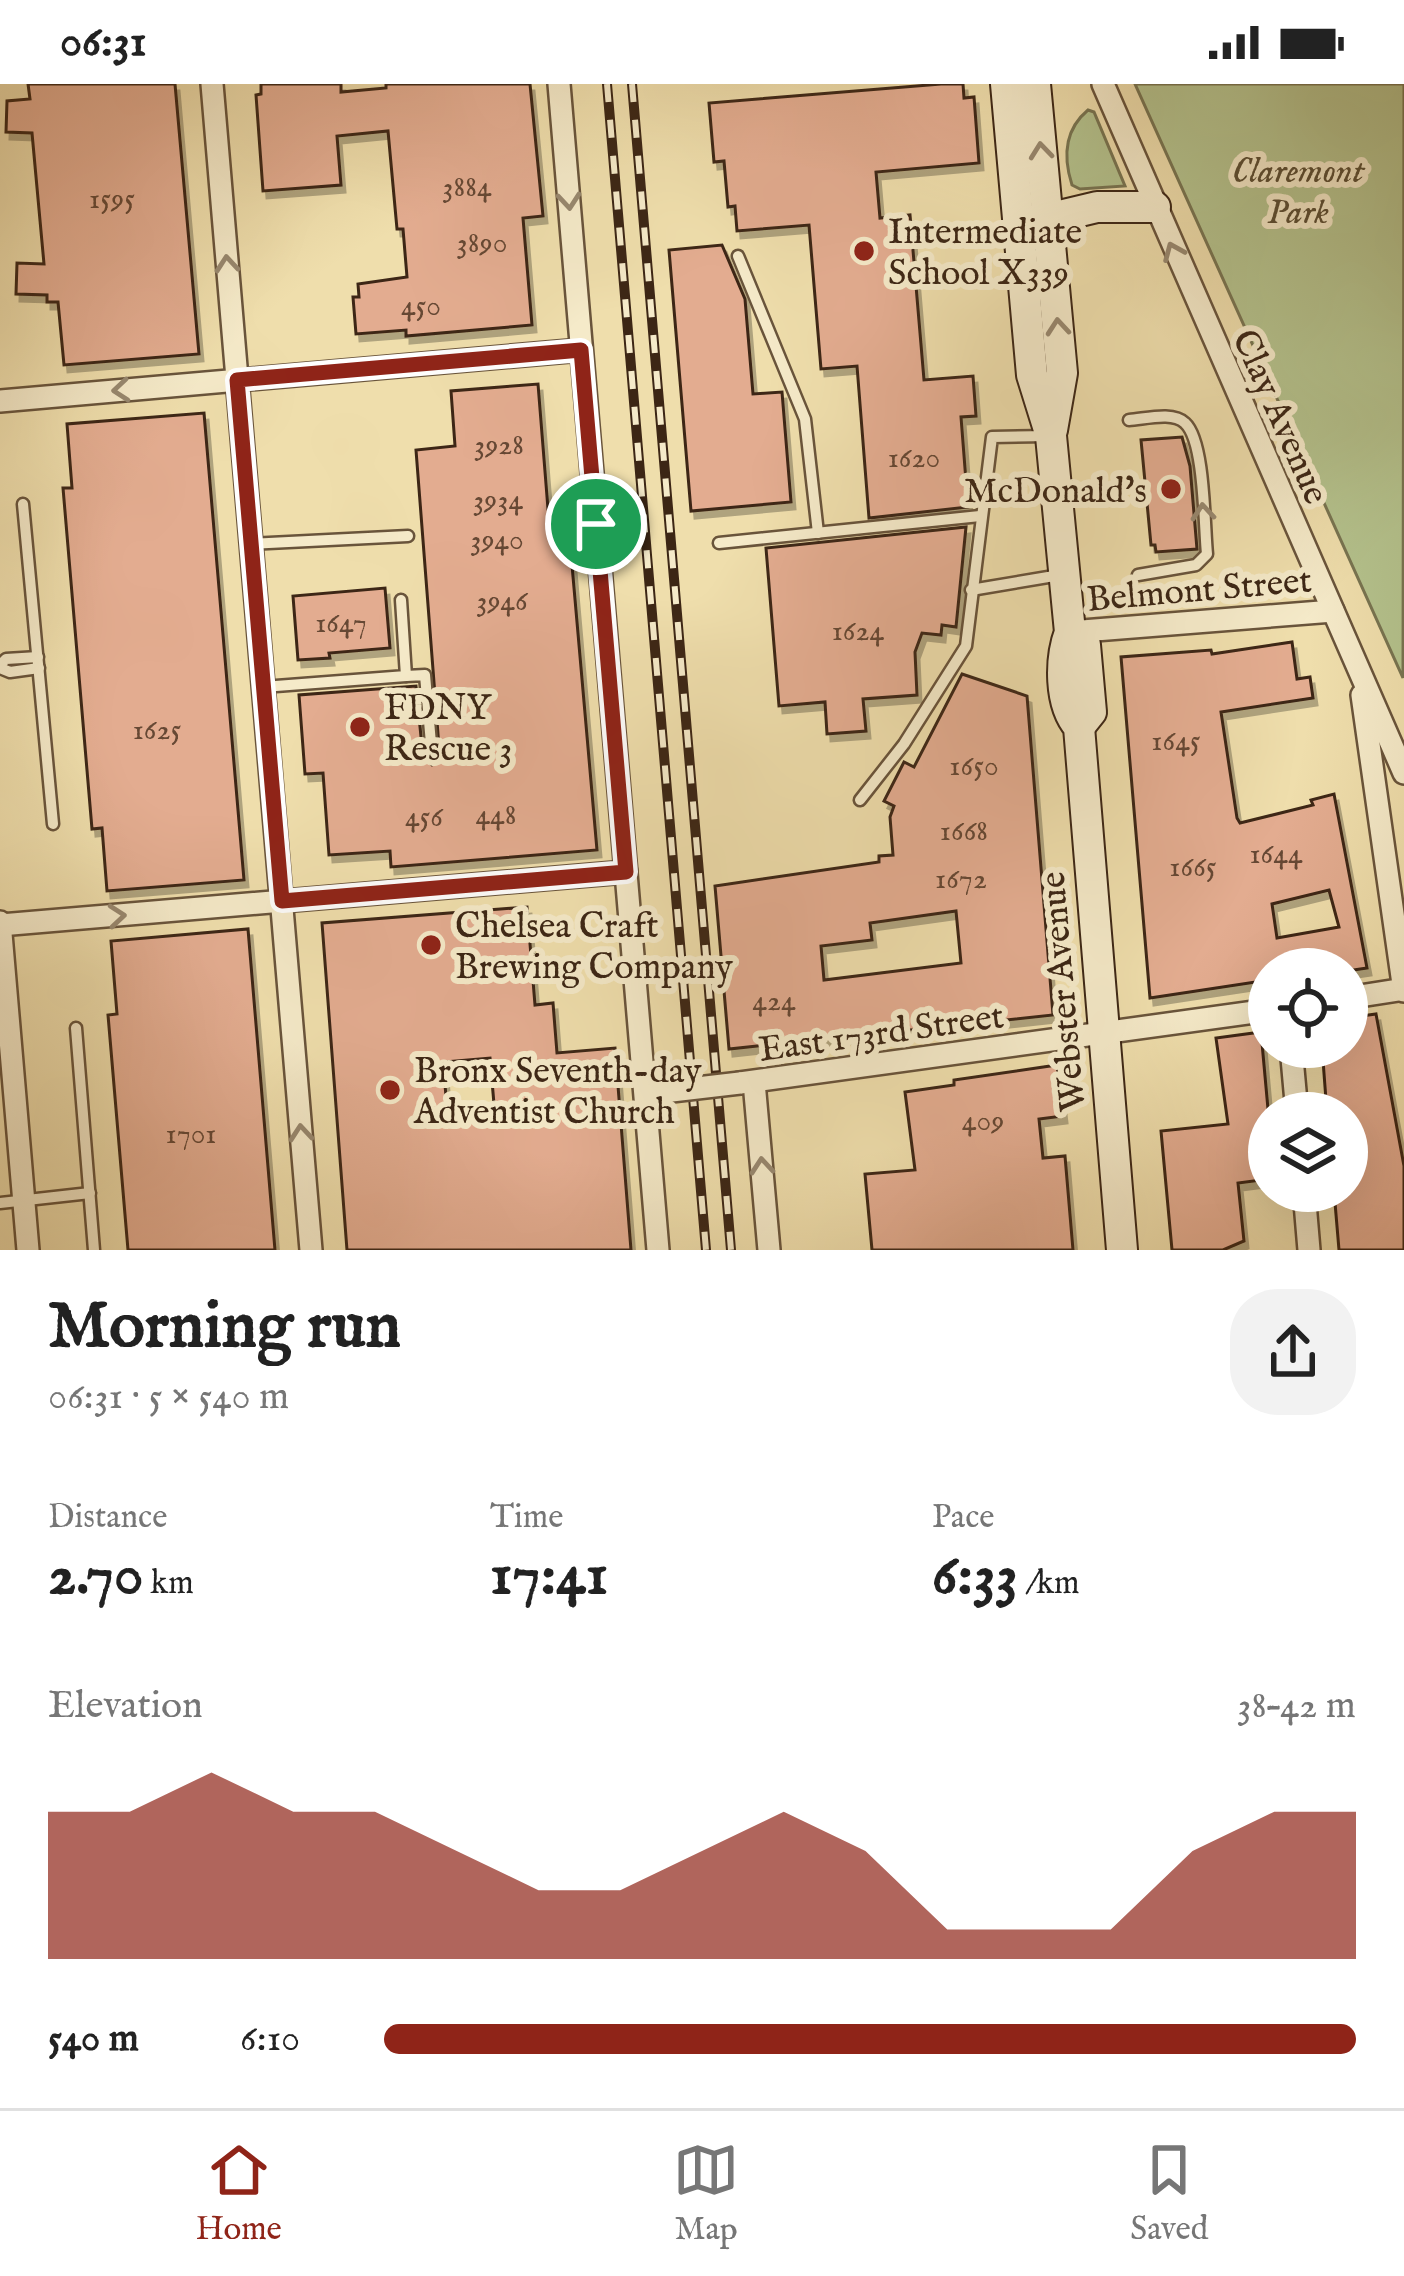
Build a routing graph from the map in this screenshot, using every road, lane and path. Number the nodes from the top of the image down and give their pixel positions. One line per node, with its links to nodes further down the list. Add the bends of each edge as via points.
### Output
1 (212, 84): 10 (street, one-way to 1)
2 (559, 84): 9 (street, one-way to 9)
3 (1006, 84): 7 (main road, Webster Avenue)
4 (1035, 84): 7 (main road, Webster Avenue, one-way to 4)
5 (1102, 84): 6 (street, Clay Avenue)
6 (1155, 207): 7 (main road, via 1097,207); 24 (street, Clay Avenue, one-way to 6)
7 (1033, 222): 13 (main road, Webster Avenue, via 1032,375)
8 (738, 256): 16 (lane, via 806,419)
9 (581, 350): 10 (street); 35 (street)
10 (237, 380): 11 (street, one-way to 11); 18 (street)
11 (0, 400)
12 (1129, 420): 21 (lane, one-way to 12, via 1196,565 1207,554 1196,441 1185,422)
13 (1051, 436): 15 (lane, via 992,437); 20 (main road, Webster Avenue)
14 (23, 504): 26 (lane)
15 (980, 516): 16 (lane); 22 (lane)
16 (818, 533): 19 (lane)
17 (409, 536): 18 (lane)
18 (251, 544): 30 (street)
19 (719, 544)
20 (1063, 574): 22 (lane); 25 (main road, Webster Avenue)
21 (1138, 575)
22 (971, 590): 33 (lane, via 966,646)
23 (401, 600): 29 (lane)
24 (1333, 610): 25 (street, Belmont Street); 28 (street, Clay Avenue)
25 (1070, 632): 42 (main road, Webster Avenue, via 1084,645 1091,712 1079,727)
26 (38, 663): 27 (lane, via 6,659); 34 (lane)
27 (0, 667)
28 (1358, 669): 32 (street, Clay Avenue); 38 (street)
29 (406, 676): 30 (lane); 31 (lane, via 424,675)
30 (263, 687): 36 (street)
31 (432, 755)
32 (1404, 772)
33 (860, 800)
34 (53, 824)
35 (626, 872): 36 (street); 44 (street)
36 (282, 901): 37 (street, one-way to 36); 51 (street, one-way to 36)
37 (0, 924): 46 (street)
38 (1404, 990): 39 (street)
39 (1368, 995)
40 (1248, 1013): 42 (street, East 173rd Street)
41 (76, 1028): 45 (lane)
42 (1103, 1035): 43 (street, East 173rd Street); 54 (main road, Webster Avenue)
43 (747, 1083): 44 (street, East 173rd Street, bridge); 53 (street, one-way to 43)
44 (654, 1093): 52 (street)
45 (89, 1193): 46 (lane); 50 (lane)
46 (24, 1202): 47 (lane); 49 (street)
47 (0, 1203)
48 (1306, 1212): 55 (street)
49 (28, 1250)
50 (94, 1250)
51 (311, 1250)
52 (658, 1250)
53 (769, 1250)
54 (1122, 1250)
55 (1309, 1250)

